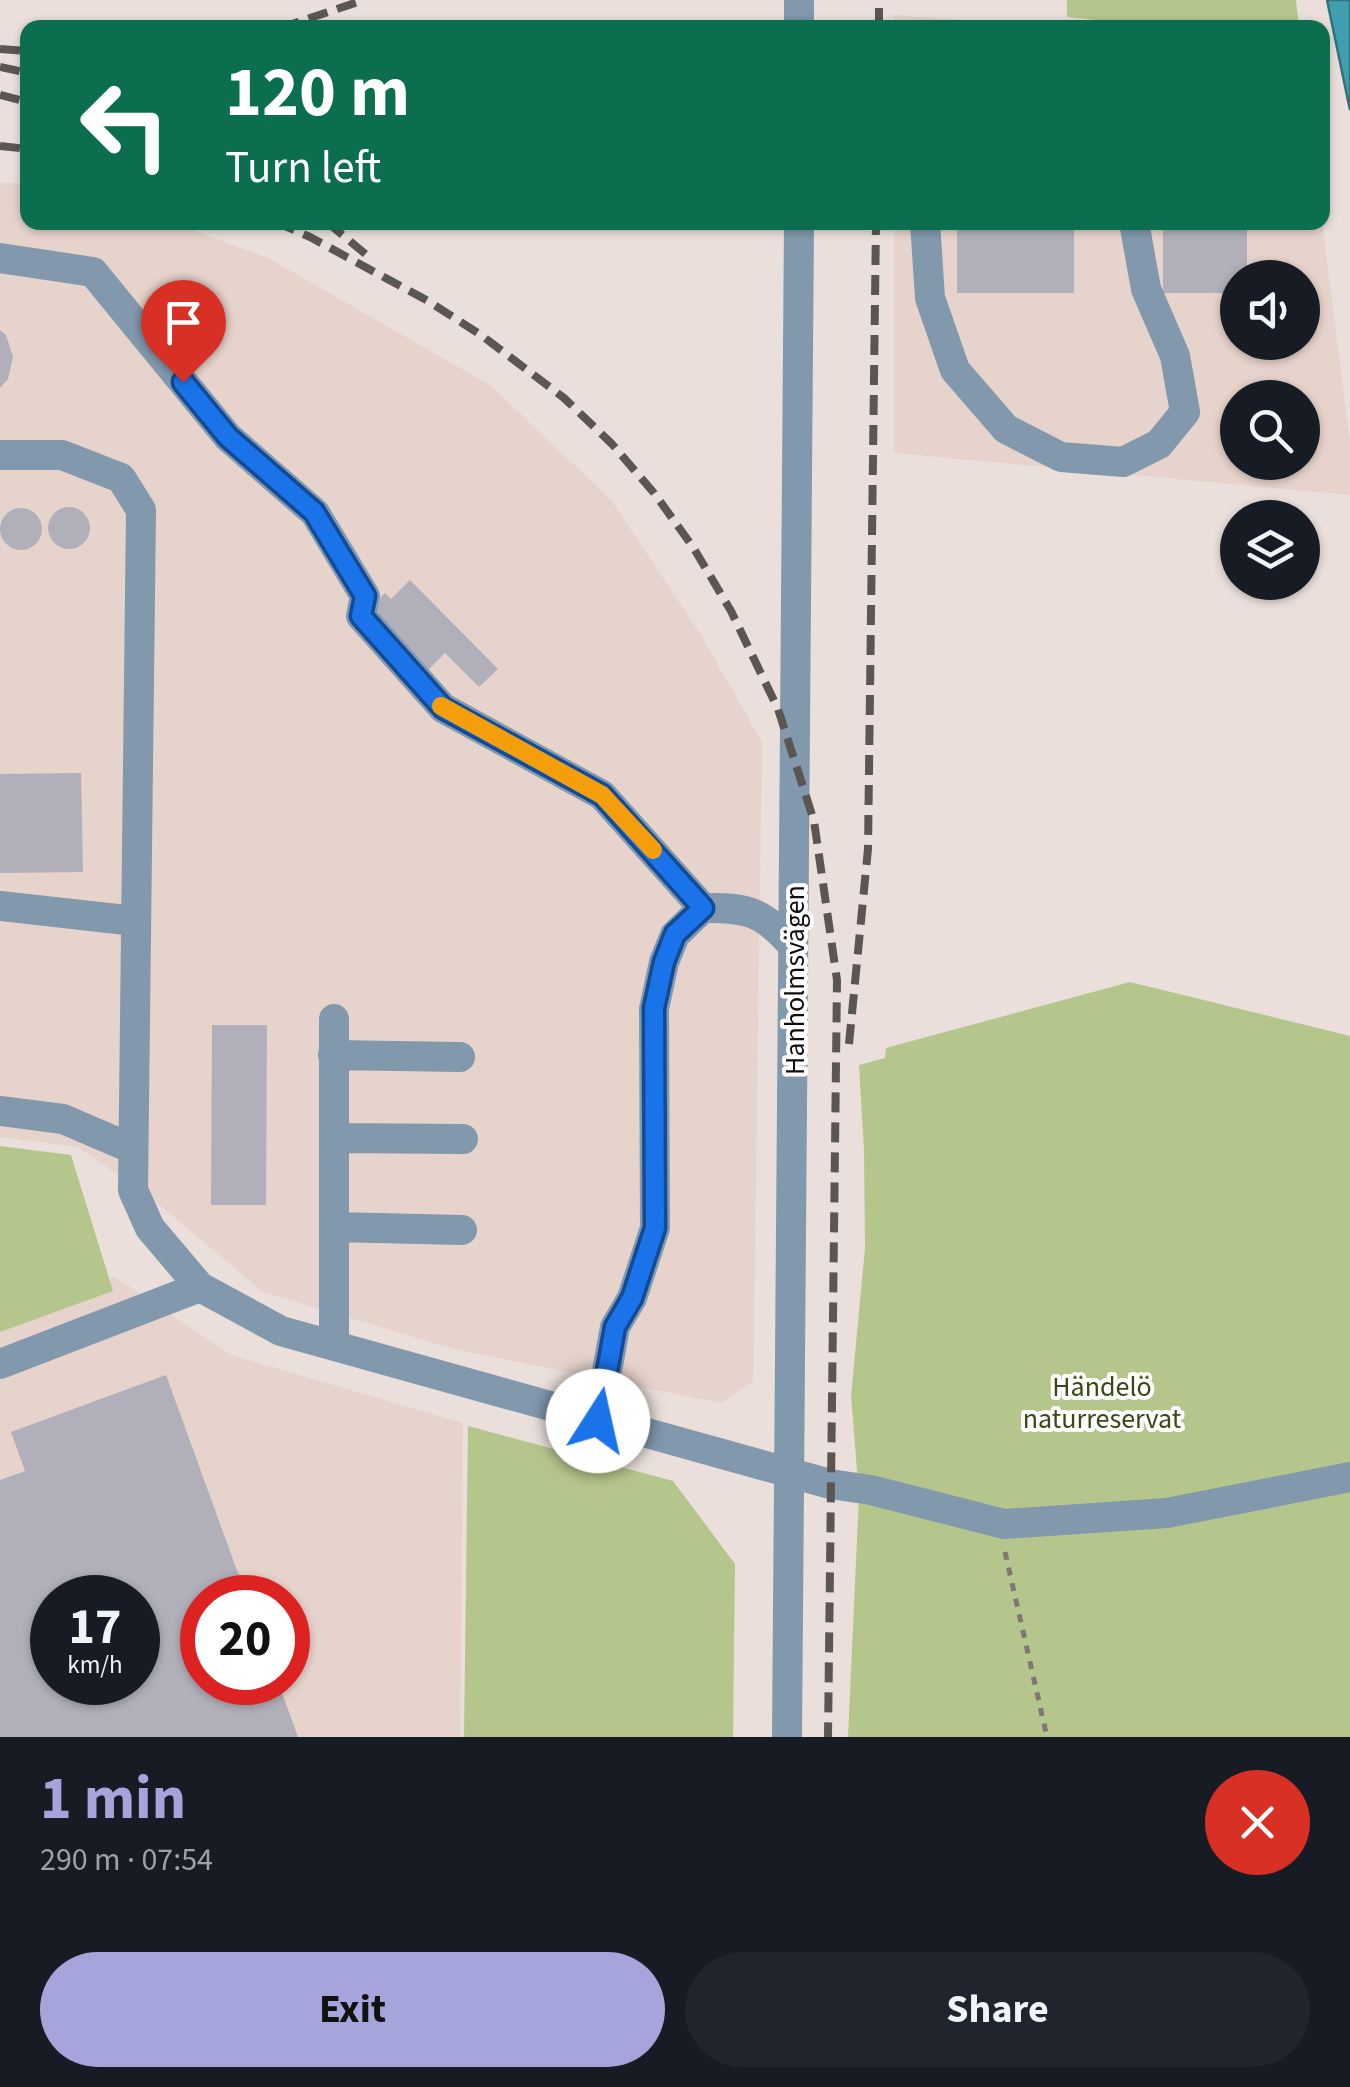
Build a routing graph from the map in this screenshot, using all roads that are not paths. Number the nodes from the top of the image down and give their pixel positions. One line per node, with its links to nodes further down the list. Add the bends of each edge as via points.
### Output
1 (799, 230): 9 (street, Hanholmsvägen)
2 (926, 230): 3 (street, via 930,298 956,370 1006,429 1061,458 1124,462 1159,444 1185,412 1175,356 1146,289)
3 (1135, 230)
4 (0, 258): 7 (street, via 93,272 228,437 314,512 365,596 361,616 443,708 602,795)
5 (0, 454): 8 (street, via 62,455 121,478 141,510)
6 (0, 906): 8 (street)
7 (713, 908): 9 (street, via 750,910); 22 (street, via 675,934 664,962 654,1008 655,1228 615,1327)
8 (136, 920): 16 (street)
9 (793, 946): 23 (street, Hanholmsvägen)
10 (334, 1019): 11 (street)
11 (334, 1055): 12 (street); 14 (street)
12 (460, 1057)
13 (0, 1111): 16 (street, via 63,1119)
14 (334, 1138): 15 (street); 17 (street)
15 (464, 1139)
16 (133, 1149): 19 (street, via 133,1190 150,1228)
17 (334, 1227): 18 (street); 20 (street)
18 (462, 1230)
19 (200, 1287): 20 (street, via 281,1331); 21 (street)
20 (334, 1346): 22 (street)
21 (0, 1364)
22 (598, 1421): 23 (street)
23 (790, 1474): 24 (street, via 1004,1524 1167,1513); 25 (street, Hanholmsvägen)
24 (1350, 1477)
25 (787, 1737)

